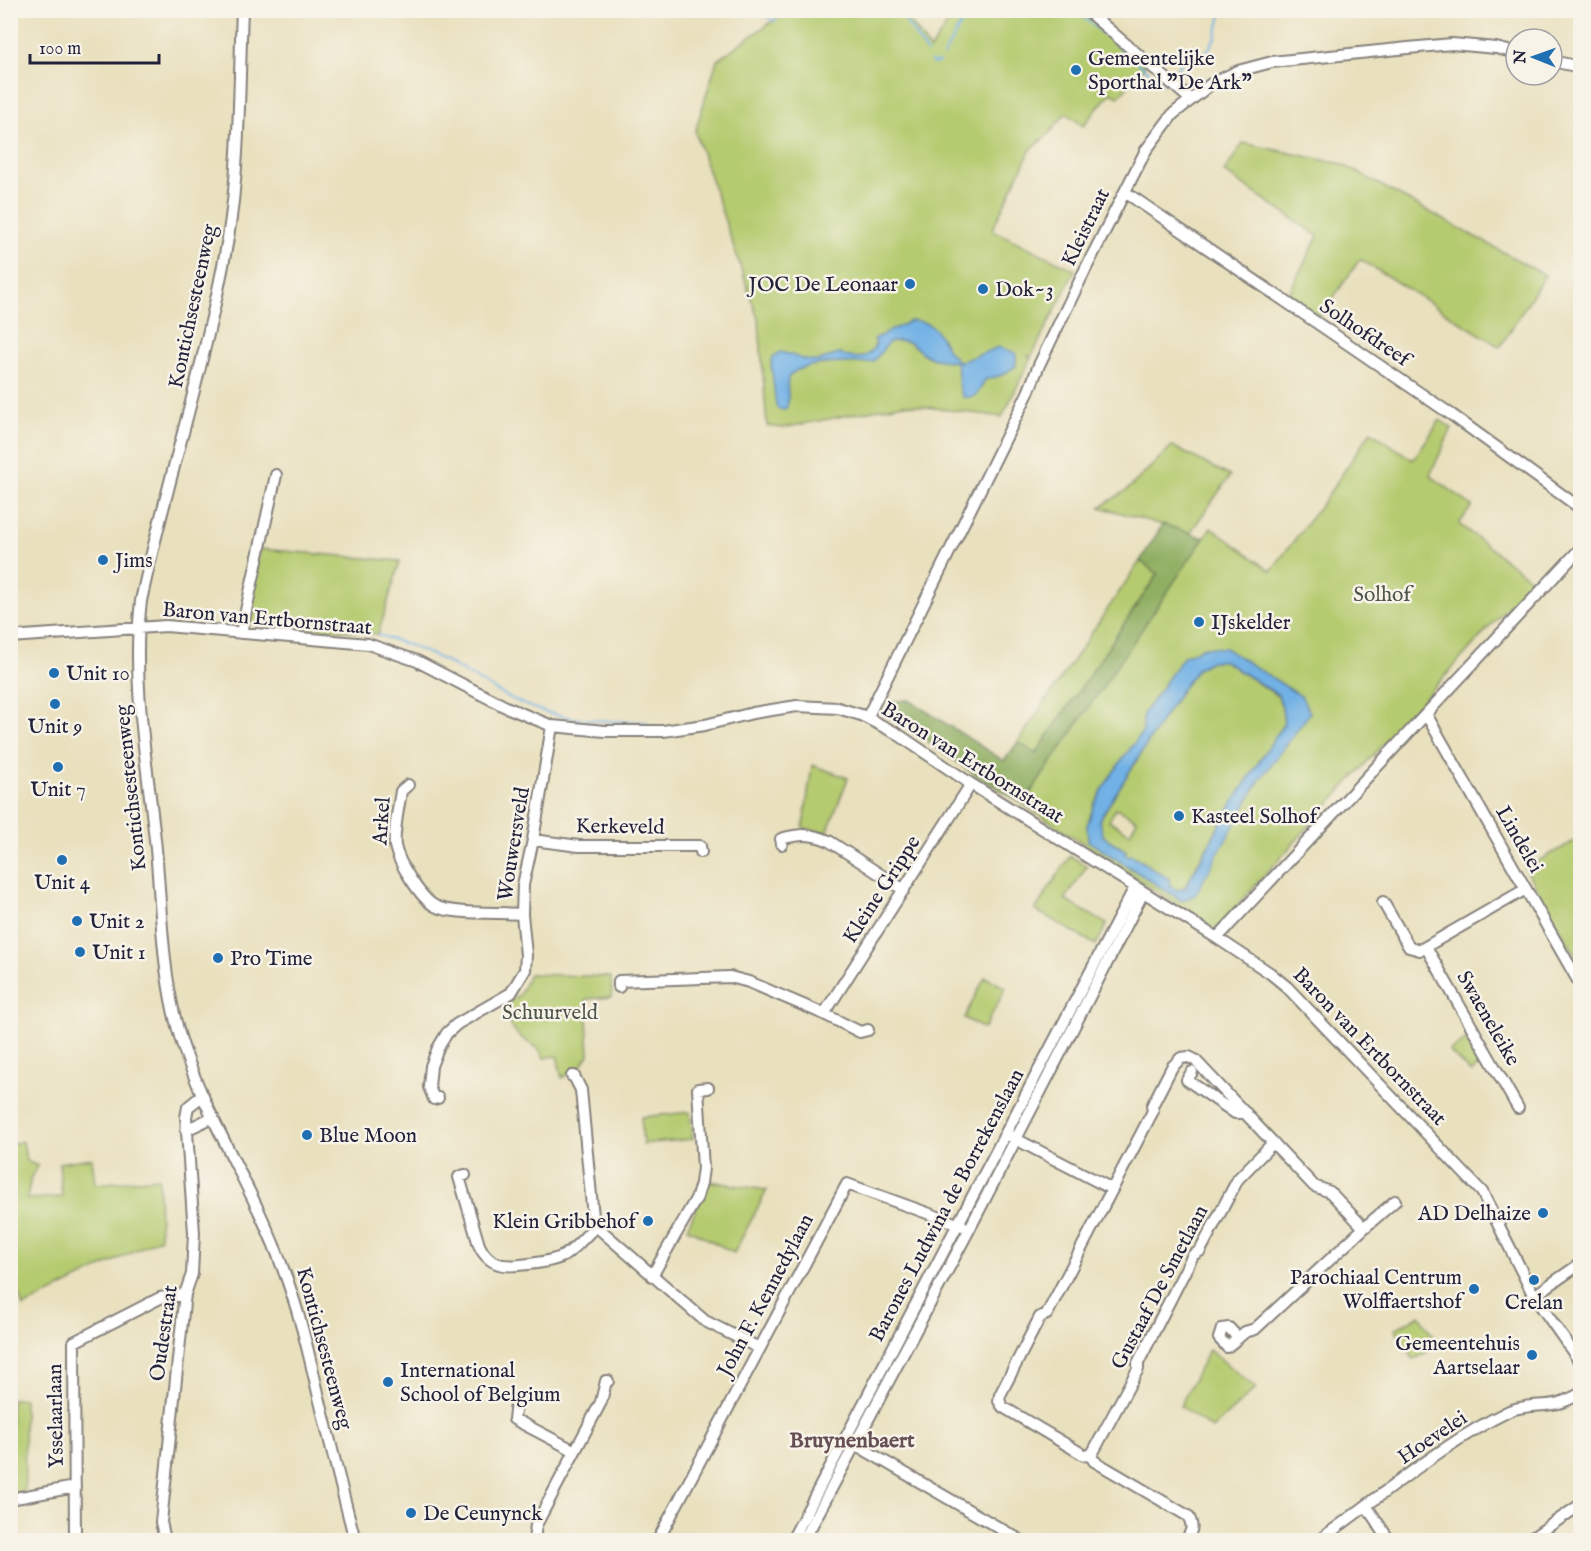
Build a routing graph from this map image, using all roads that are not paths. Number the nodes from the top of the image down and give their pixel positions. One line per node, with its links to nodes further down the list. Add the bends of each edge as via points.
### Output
1 (242, 10): 11 (street, Kontichsesteenweg, via 235,179 228,236 208,336 148,567)
2 (1086, 10): 6 (street)
3 (1504, 50): 6 (street, Kleistraat, via 1452,44 1272,62 1230,75)
4 (1564, 63): 5 (street)
5 (1581, 67)
6 (1190, 99): 7 (street, Kleistraat, via 1156,134)
7 (1125, 192): 9 (street, Solhofdreef); 15 (street, Kleistraat)
8 (276, 475): 12 (street)
9 (1581, 508)
10 (1581, 549): 14 (street)
11 (138, 627): 12 (street, Baron van Ertbornstraat); 13 (street, Baron van Ertbornstraat); 36 (street, Kontichsesteenweg, via 140,697 165,958 184,1051)
12 (242, 633): 16 (street, Baron van Ertbornstraat, via 368,644 417,661)
13 (10, 637)
14 (1426, 714): 22 (street, Lindelei); 27 (street)
15 (867, 718): 16 (street, Baron van Ertbornstraat, via 838,708 797,706 663,731); 17 (street, Baron van Ertbornstraat)
16 (552, 726): 19 (street, Wouwersveld)
17 (971, 784): 23 (street, Kleine Grippe); 24 (street, Baron van Ertbornstraat)
18 (408, 785): 26 (street, Arkel, via 401,791 395,844 422,895 435,906 448,910)
19 (533, 840): 21 (street, Kerkeveld, via 579,846 700,846); 26 (street, Wouwersveld, via 523,885)
20 (782, 844): 23 (street, via 781,839 800,834 829,840)
21 (701, 852)
22 (1526, 889): 28 (street); 29 (street, Lindelei)
23 (904, 890): 31 (street, Kleine Grippe)
24 (1139, 890): 27 (street, Baron van Ertbornstraat); 42 (street, Barones Ludwina de Borrekenslaan)
25 (1383, 902): 28 (street, via 1409,947)
26 (522, 914): 37 (street, Wouwersveld, via 525,970 511,993 457,1023 447,1034 431,1066 429,1087 434,1099)
27 (1217, 938): 54 (street, Baron van Ertbornstraat, via 1287,987 1482,1192)
28 (1426, 947): 38 (street, Swaeneleike)
29 (1581, 984)
30 (619, 987): 31 (street, via 618,981 730,977)
31 (824, 1014): 32 (street, via 860,1032)
32 (868, 1030)
33 (1192, 1072): 39 (street, via 1186,1080 1235,1113)
34 (572, 1076): 48 (street, via 581,1090)
35 (708, 1088): 52 (street, via 698,1089 703,1168 697,1197)
36 (202, 1095): 40 (street, Kontichsesteenweg); 41 (street, Oudestraat, via 188,1107)
37 (438, 1098)
38 (1518, 1108)
39 (1246, 1113): 43 (street); 45 (street, via 1195,1060 1181,1058 1172,1067)
40 (213, 1117): 41 (street); 72 (street, Kontichsesteenweg, via 249,1189 296,1305)
41 (186, 1130): 53 (street, Oudestraat, via 194,1233 192,1274)
42 (1010, 1135): 45 (street); 47 (street, Barones Ludwina de Borrekenslaan); 49 (street, Barones Ludwina de Borrekenslaan)
43 (1271, 1142): 50 (street, via 1314,1186 1330,1192); 64 (street, Gustaaf De Smetlaan, via 1238,1179 1200,1251 1193,1255)
44 (465, 1175): 48 (street, via 459,1177 479,1245 482,1252 502,1266 564,1256)
45 (1112, 1189): 64 (street, via 1047,1314 1040,1317 999,1401 1003,1407)
46 (1395, 1202): 50 (street)
47 (958, 1224): 49 (street, John F. Kennedylaan); 56 (street, John F. Kennedylaan, via 847,1184); 61 (street, Barones Ludwina de Borrekenslaan)
48 (596, 1226): 52 (street)
49 (970, 1228): 62 (street, Barones Ludwina de Borrekenslaan)
50 (1364, 1228): 55 (street, via 1255,1329)
51 (1581, 1264): 54 (street)
52 (652, 1276): 56 (street, via 705,1321)
53 (186, 1294): 65 (street, Ysselaarlaan, via 160,1298 74,1342); 71 (street, Oudestraat, via 161,1522)
54 (1534, 1296): 57 (street, Baron van Ertbornstraat)
55 (1238, 1338)
56 (759, 1348): 74 (street, John F. Kennedylaan)
57 (1581, 1362)
58 (608, 1381): 63 (street)
59 (1581, 1394): 68 (street, Hoevelei, via 1558,1403 1511,1410 1452,1443)
60 (516, 1403): 63 (street, via 514,1419)
61 (845, 1439): 62 (street); 69 (street, Barones Ludwina de Borrekenslaan)
62 (855, 1445): 69 (street, Barones Ludwina de Borrekenslaan); 75 (street)
63 (575, 1451): 73 (street, via 536,1525)
64 (1091, 1456): 76 (street, via 1188,1515 1192,1531)
65 (75, 1487): 66 (street); 70 (street, Ysselaarlaan)
66 (10, 1499)
67 (1581, 1505): 79 (street)
68 (1367, 1507): 77 (street, Hoevelei); 78 (street)
69 (800, 1539)
70 (75, 1540)
71 (165, 1540)
72 (355, 1540)
73 (534, 1540)
74 (658, 1540)
75 (1020, 1540)
76 (1186, 1540)
77 (1319, 1540)
78 (1389, 1540)
79 (1529, 1540)

